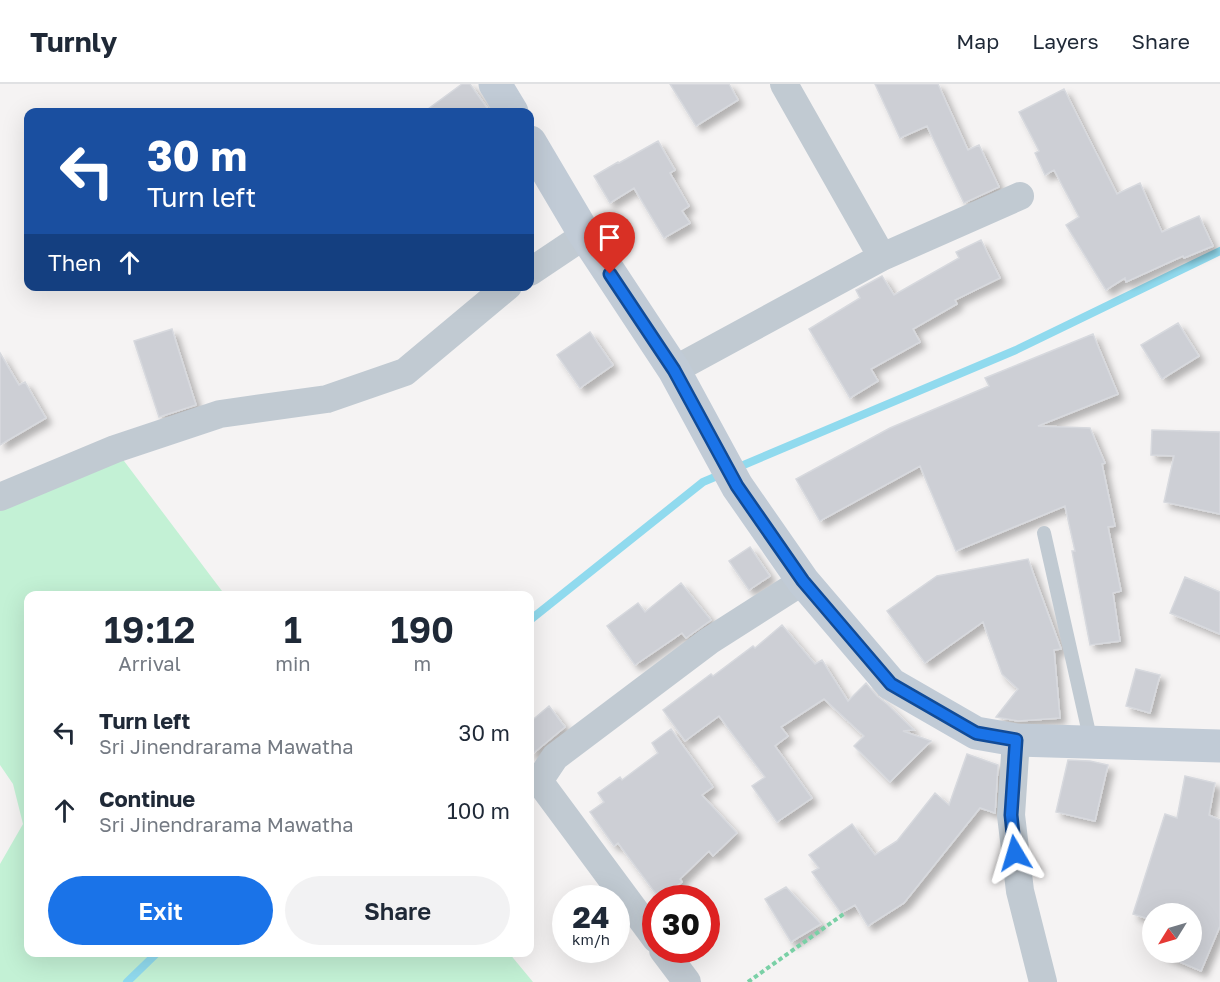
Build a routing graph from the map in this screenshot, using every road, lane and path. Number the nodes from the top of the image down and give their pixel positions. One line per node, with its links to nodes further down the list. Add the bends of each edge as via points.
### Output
1 (495, 84): 3 (main road)
2 (784, 84): 7 (street)
3 (510, 108)
4 (534, 149): 6 (main road)
5 (1020, 196): 7 (street)
6 (585, 235): 8 (street); 10 (main road)
7 (882, 257): 10 (street)
8 (534, 269)
9 (502, 291): 11 (street, via 405,372 327,399 220,414 115,449)
10 (674, 370): 13 (main road, via 731,474)
11 (0, 497)
12 (1044, 533): 15 (lane)
13 (803, 581): 14 (main road, via 891,684 976,733); 18 (street, via 709,641 564,750 539,780)
14 (1016, 740): 15 (main road); 22 (street, via 1013,837 1020,891)
15 (1091, 742): 16 (main road)
16 (1220, 746)
17 (845, 913): 21 (path)
18 (642, 920)
19 (673, 963): 20 (street)
20 (687, 982)
21 (748, 982)
22 (1043, 982)

